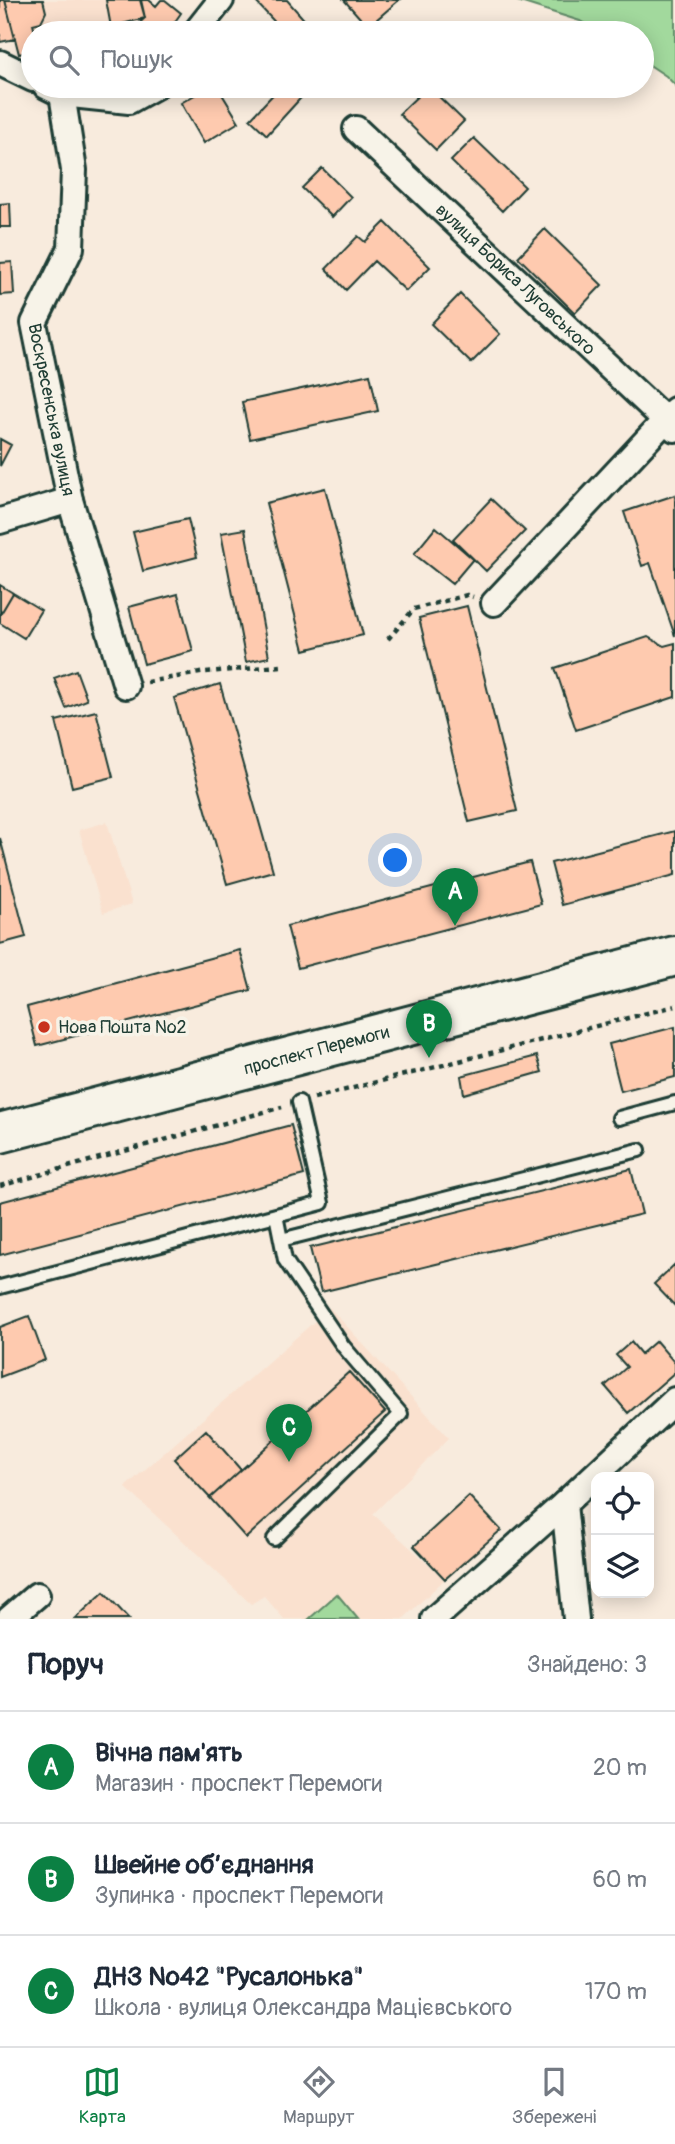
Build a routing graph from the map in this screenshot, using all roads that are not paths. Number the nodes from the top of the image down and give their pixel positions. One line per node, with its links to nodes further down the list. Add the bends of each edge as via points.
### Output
1 (221, 0): 2 (street)
2 (204, 21)
3 (0, 63): 4 (street)
4 (21, 73)
5 (56, 98): 10 (street, Воскресенська вулиця, via 74,170 72,248 34,323)
6 (109, 98): 7 (street)
7 (134, 98)
8 (356, 130): 9 (street, вулиця Бориса Луговського)
9 (672, 420): 12 (street)
10 (70, 500): 11 (street); 13 (street, Воскресенська вулиця)
11 (0, 521)
12 (494, 603)
13 (126, 686)
14 (675, 956): 18 (main road, проспект Перемоги)
15 (299, 1102): 20 (lane, via 322,1203)
16 (675, 1103): 17 (lane)
17 (619, 1118)
18 (0, 1133)
19 (639, 1150): 21 (lane)
20 (276, 1215): 21 (lane); 22 (lane)
21 (281, 1240): 25 (lane, via 285,1260 342,1346 401,1414)
22 (0, 1287)
23 (675, 1400): 24 (street)
24 (564, 1504): 28 (street); 29 (street)
25 (274, 1539)
26 (37, 1595): 27 (street)
27 (9, 1619)
28 (434, 1619)
29 (576, 1619)

